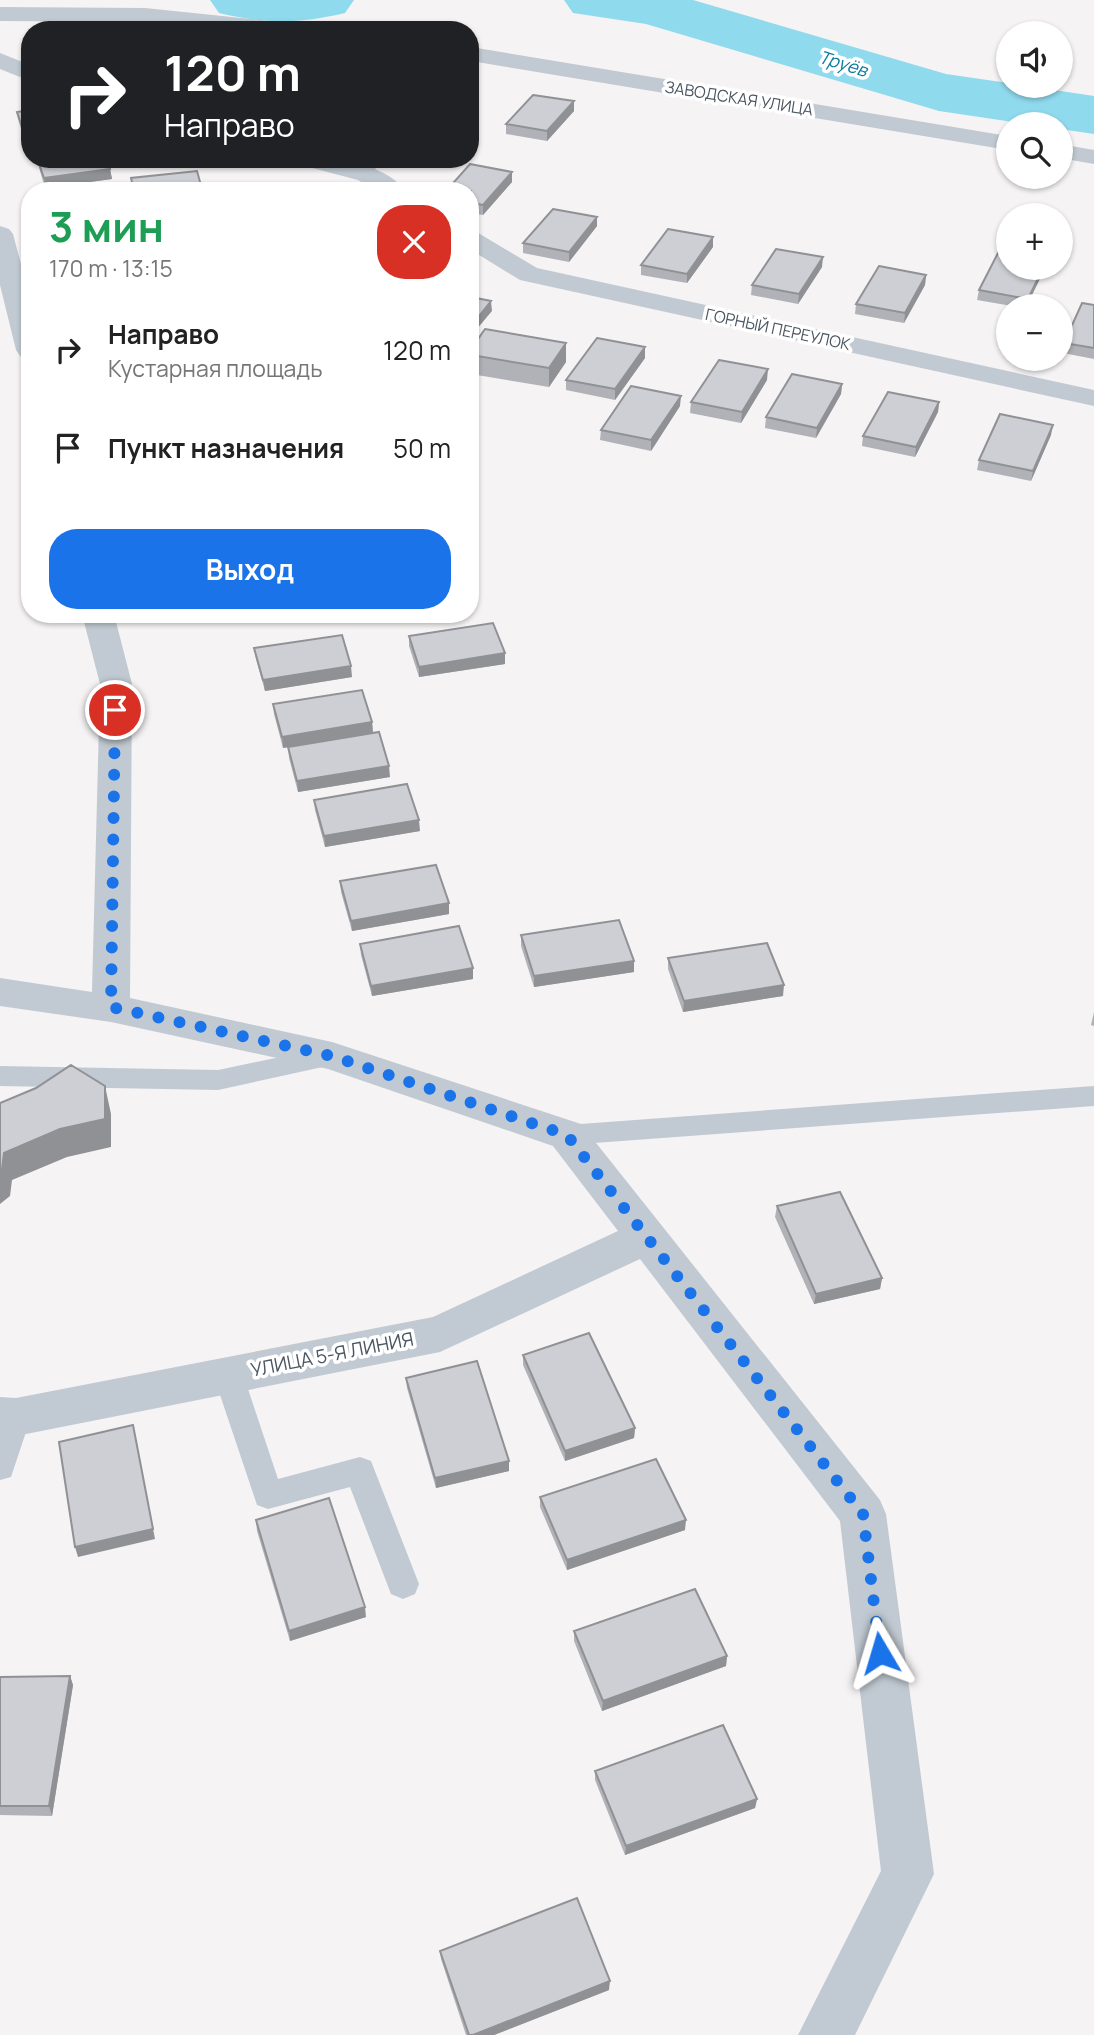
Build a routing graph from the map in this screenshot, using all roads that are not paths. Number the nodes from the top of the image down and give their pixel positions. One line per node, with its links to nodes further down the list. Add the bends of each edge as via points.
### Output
1 (0, 14): 2 (street, via 145,15)
2 (203, 21)
3 (479, 55): 6 (street, ЗАВОДСКАЯ УЛИЦА)
4 (0, 60): 5 (street)
5 (21, 70)
6 (996, 141)
7 (1073, 153): 8 (street)
8 (1094, 157)
9 (370, 168): 10 (street)
10 (384, 182)
11 (0, 234): 13 (street)
12 (479, 244): 14 (street, ГОРНЫЙ ПЕРЕУЛОК, via 529,274)
13 (21, 315)
14 (1094, 398)
15 (100, 623): 17 (street, via 116,684)
16 (0, 992): 17 (street)
17 (111, 1007): 18 (street)
18 (332, 1056): 19 (lane, via 218,1080); 21 (street)
19 (0, 1076)
20 (1094, 1096): 21 (lane)
21 (567, 1135): 22 (street)
22 (646, 1237): 23 (street, УЛИЦА 5-Я ЛИНИЯ, via 440,1334); 27 (street, via 863,1514 908,1874)
23 (228, 1374): 24 (street, УЛИЦА 5-Я ЛИНИЯ); 26 (lane, via 268,1495 360,1471)
24 (8, 1417): 25 (lane)
25 (0, 1467)
26 (403, 1584)
27 (826, 2035)

